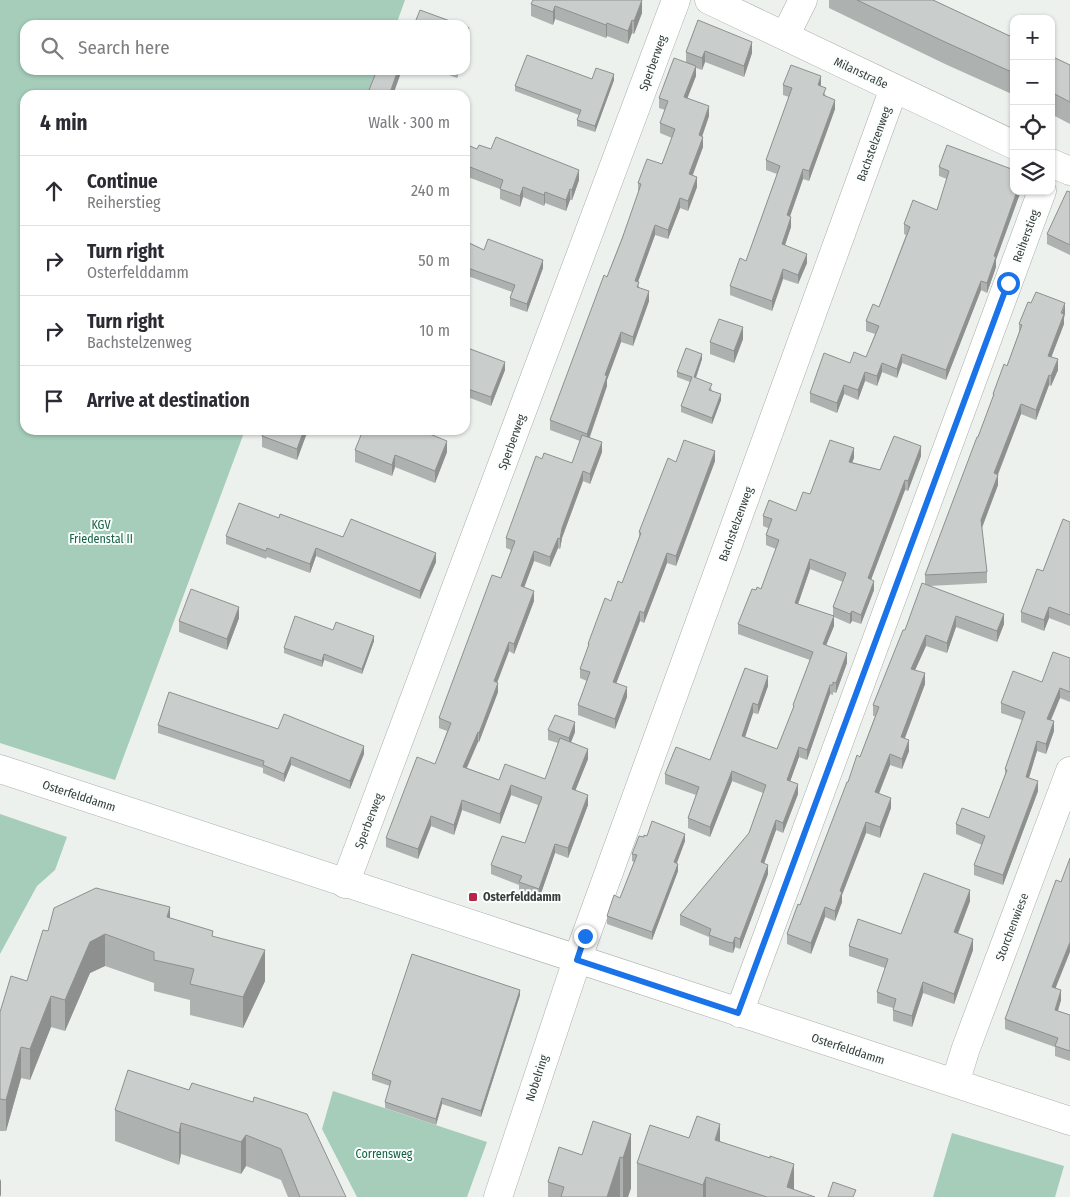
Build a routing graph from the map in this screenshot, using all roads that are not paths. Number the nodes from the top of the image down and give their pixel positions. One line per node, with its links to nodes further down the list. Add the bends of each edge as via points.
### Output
1 (676, 0): 10 (street, Sperberweg)
2 (709, 0): 4 (street, Milanstraße)
3 (803, 0): 4 (street)
4 (785, 36): 5 (street, Milanstraße)
5 (894, 88): 6 (street, Milanstraße); 11 (street, Bachstelzenweg)
6 (1010, 143)
7 (1041, 195): 12 (street, Reiherstieg)
8 (0, 769): 10 (street, Osterfelddamm)
9 (1070, 771): 13 (street, Storchenwiese)
10 (345, 884): 11 (street, Osterfelddamm)
11 (577, 960): 12 (street, Osterfelddamm); 15 (street, Nobelring)
12 (738, 1013): 13 (street, Osterfelddamm)
13 (955, 1083): 14 (street, Osterfelddamm)
14 (1070, 1121)
15 (498, 1197)

